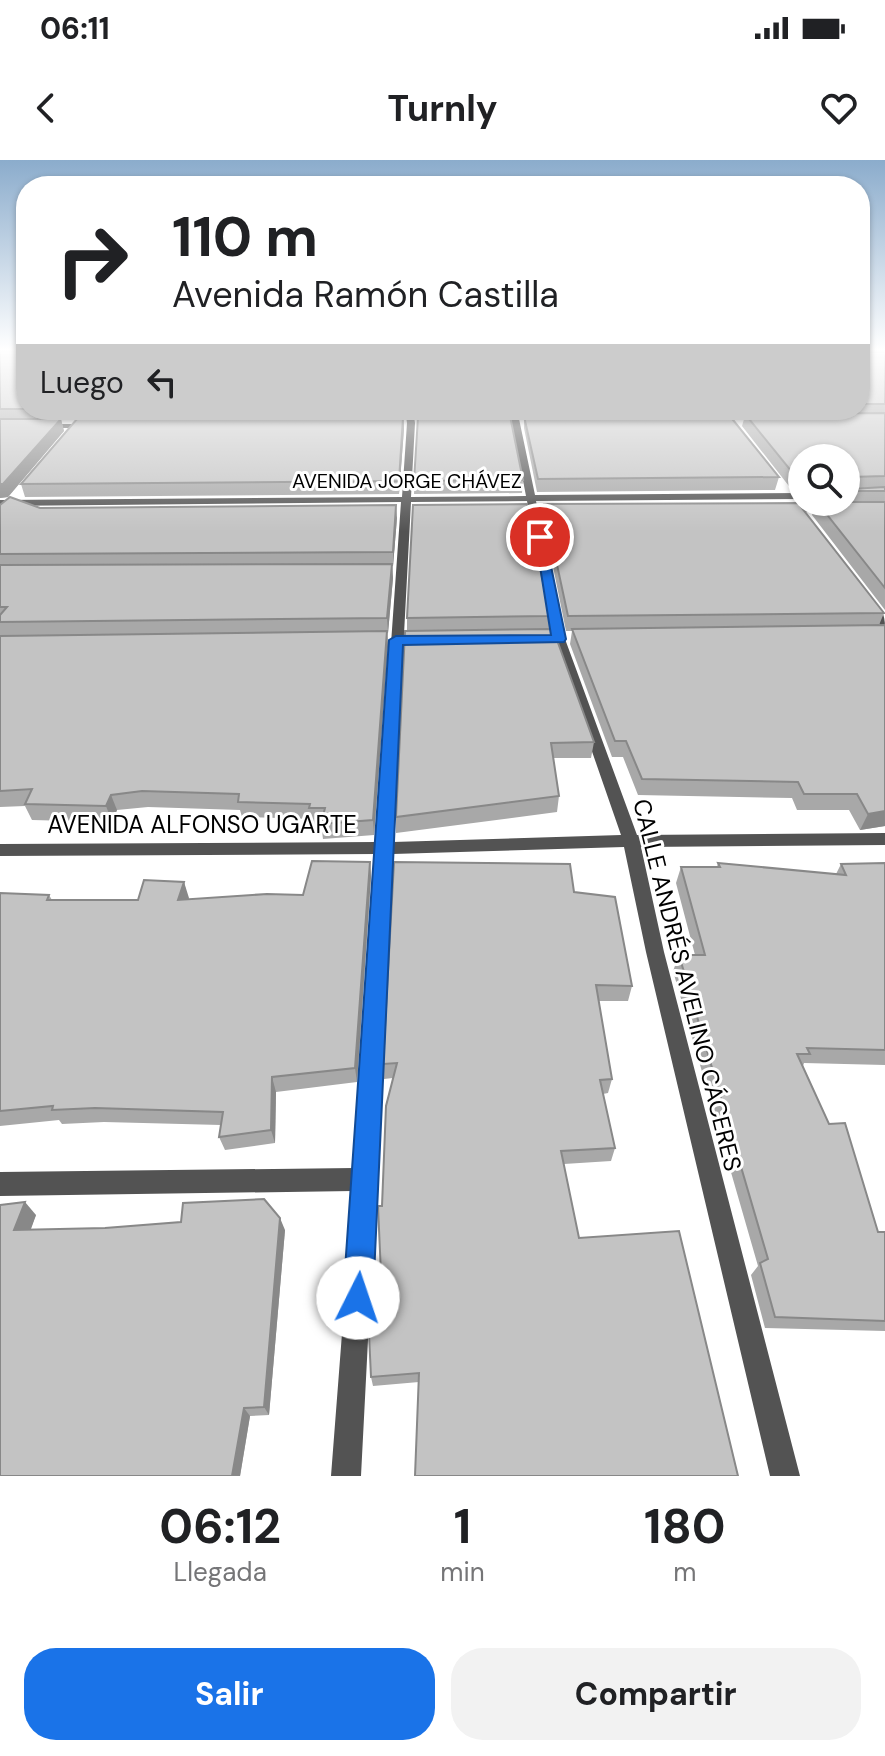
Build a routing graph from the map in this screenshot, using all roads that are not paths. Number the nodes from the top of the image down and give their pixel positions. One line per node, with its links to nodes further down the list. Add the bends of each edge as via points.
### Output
1 (82, 420): 8 (street)
2 (409, 420): 18 (street)
3 (515, 420): 17 (street, CALLE ANDRÉS AVELINO CÁCERES)
4 (686, 422): 5 (street)
5 (733, 422): 6 (street)
6 (764, 422)
7 (0, 426): 8 (street)
8 (79, 426): 9 (street); 10 (street)
9 (95, 426)
10 (70, 437)
11 (780, 484): 13 (street)
12 (22, 492): 16 (street)
13 (788, 495)
14 (788, 496): 17 (street, AVENIDA JORGE CHÁVEZ)
15 (0, 503): 16 (street, AVENIDA JORGE CHÁVEZ)
16 (12, 503): 18 (street, AVENIDA JORGE CHÁVEZ); 21 (street, AVENIDA JORGE CHÁVEZ); 23 (street)
17 (534, 508): 18 (street, AVENIDA JORGE CHÁVEZ); 30 (street, CALLE ANDRÉS AVELINO CÁCERES, via 559,639)
18 (405, 509): 31 (street, via 393,572 396,640)
19 (768, 509): 20 (street)
20 (788, 509)
21 (45, 515)
22 (804, 516): 24 (street)
23 (0, 517)
24 (808, 522)
25 (866, 598): 26 (street)
26 (885, 623)
27 (869, 634): 28 (street)
28 (885, 634)
29 (885, 839): 30 (street, AVENIDA ALFONSO UGARTE)
30 (631, 841): 31 (street, AVENIDA ALFONSO UGARTE); 36 (street, CALLE ANDRÉS AVELINO CÁCERES)
31 (383, 848): 32 (street, AVENIDA ALFONSO UGARTE); 33 (street)
32 (0, 850)
33 (366, 1179): 34 (street); 35 (street)
34 (0, 1184)
35 (346, 1476)
36 (785, 1476)

